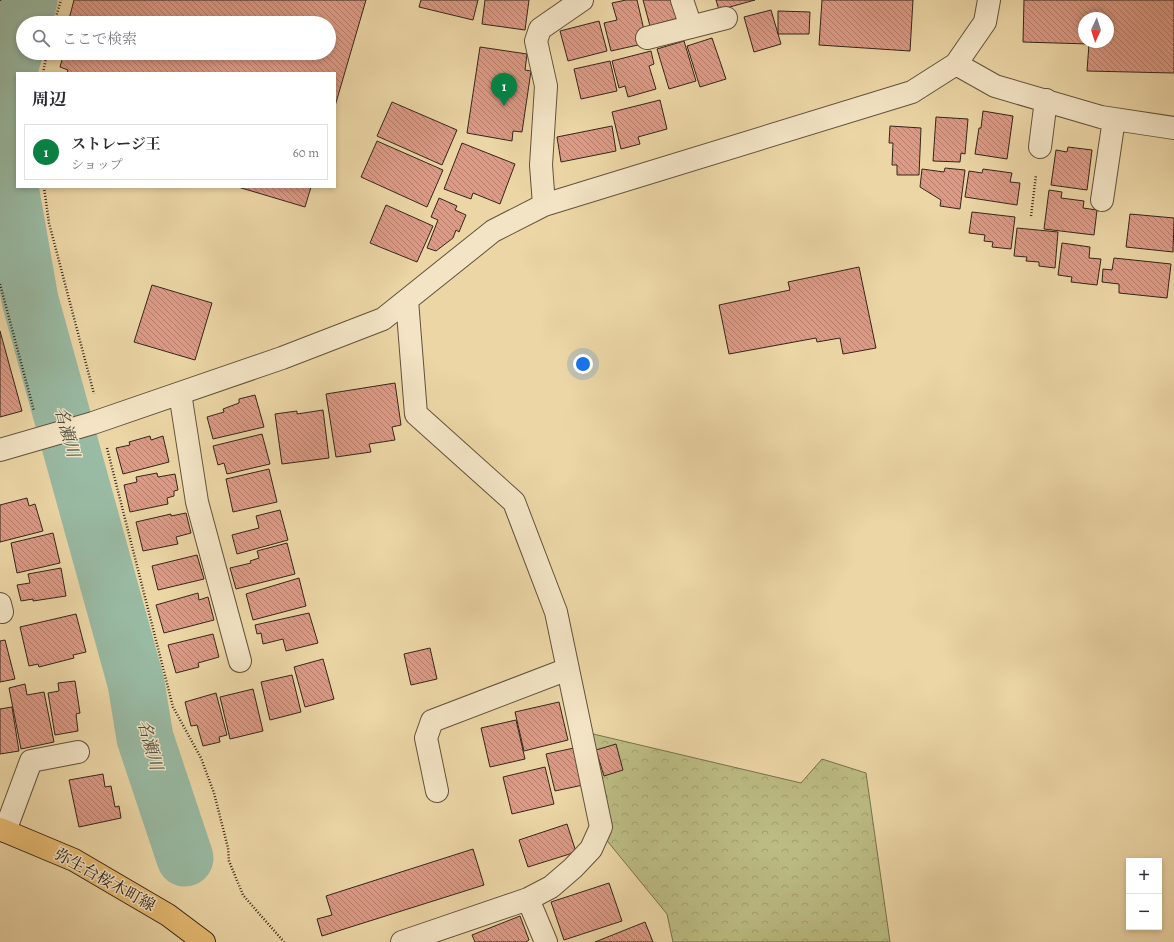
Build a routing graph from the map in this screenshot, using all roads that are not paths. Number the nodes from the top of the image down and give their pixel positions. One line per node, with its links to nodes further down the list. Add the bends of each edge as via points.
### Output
1 (582, 0): 13 (street, via 540,29 536,41 546,86 541,164)
2 (682, 0): 5 (street)
3 (989, 0): 7 (street, via 985,22)
4 (726, 18): 5 (street)
5 (690, 27): 6 (street)
6 (647, 38)
7 (956, 64): 8 (street, via 994,86); 13 (street, via 912,92)
8 (1046, 100): 9 (street); 11 (street)
9 (1114, 119): 10 (street); 12 (street)
10 (1174, 128)
11 (1040, 147)
12 (1102, 200)
13 (544, 205): 14 (street, via 493,231)
14 (407, 300): 15 (street, via 383,318 282,358); 18 (street, via 416,414 514,502 556,612)
15 (180, 393): 16 (street, via 97,422); 17 (street, via 197,502)
16 (0, 450)
17 (240, 661)
18 (568, 670): 20 (street, via 432,721 426,738); 22 (street, via 601,827 591,849 573,868 551,887)
19 (78, 752): 21 (street, via 31,761)
20 (437, 791)
21 (3, 830): 23 (main road, 弥生台桜木町線, via 74,860 168,915)
22 (528, 899): 24 (street); 25 (street)
23 (204, 942)
24 (402, 942)
25 (546, 942)

